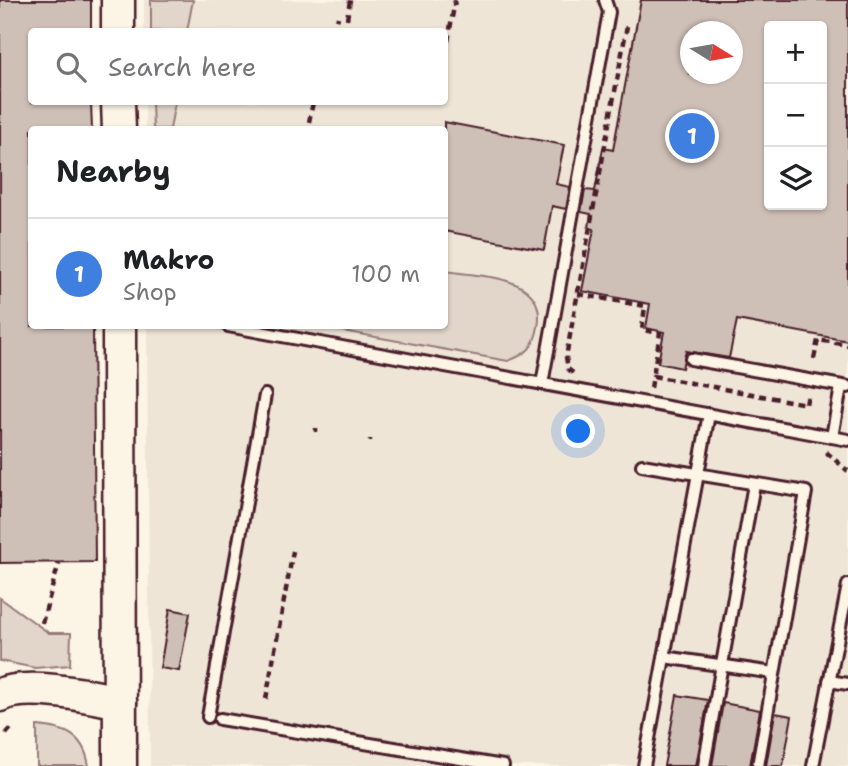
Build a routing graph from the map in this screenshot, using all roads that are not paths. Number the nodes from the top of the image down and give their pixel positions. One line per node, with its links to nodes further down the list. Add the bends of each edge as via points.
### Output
1 (118, 0): 3 (street)
2 (606, 0): 9 (lane, via 609,12)
3 (118, 28)
4 (118, 105): 5 (street)
5 (119, 126)
6 (119, 329): 25 (street)
7 (244, 329): 9 (lane)
8 (691, 359): 10 (lane)
9 (542, 384): 12 (lane)
10 (844, 387): 13 (lane)
11 (265, 395): 26 (lane)
12 (709, 414): 13 (lane); 16 (lane)
13 (832, 437): 14 (lane)
14 (848, 440)
15 (642, 465): 16 (lane)
16 (698, 475): 17 (lane); 19 (lane)
17 (754, 484): 20 (lane); 21 (lane, via 806,492)
18 (848, 585): 22 (lane)
19 (664, 657): 20 (lane); 30 (lane)
20 (722, 665): 21 (lane); 31 (lane)
21 (774, 673): 32 (lane)
22 (829, 681): 23 (lane); 33 (lane)
23 (848, 684)
24 (4, 689): 25 (street)
25 (120, 702): 28 (street)
26 (208, 717)
27 (220, 719): 29 (lane)
28 (120, 766)
29 (503, 766)
30 (644, 766)
31 (704, 766)
32 (758, 766)
33 (813, 766)

